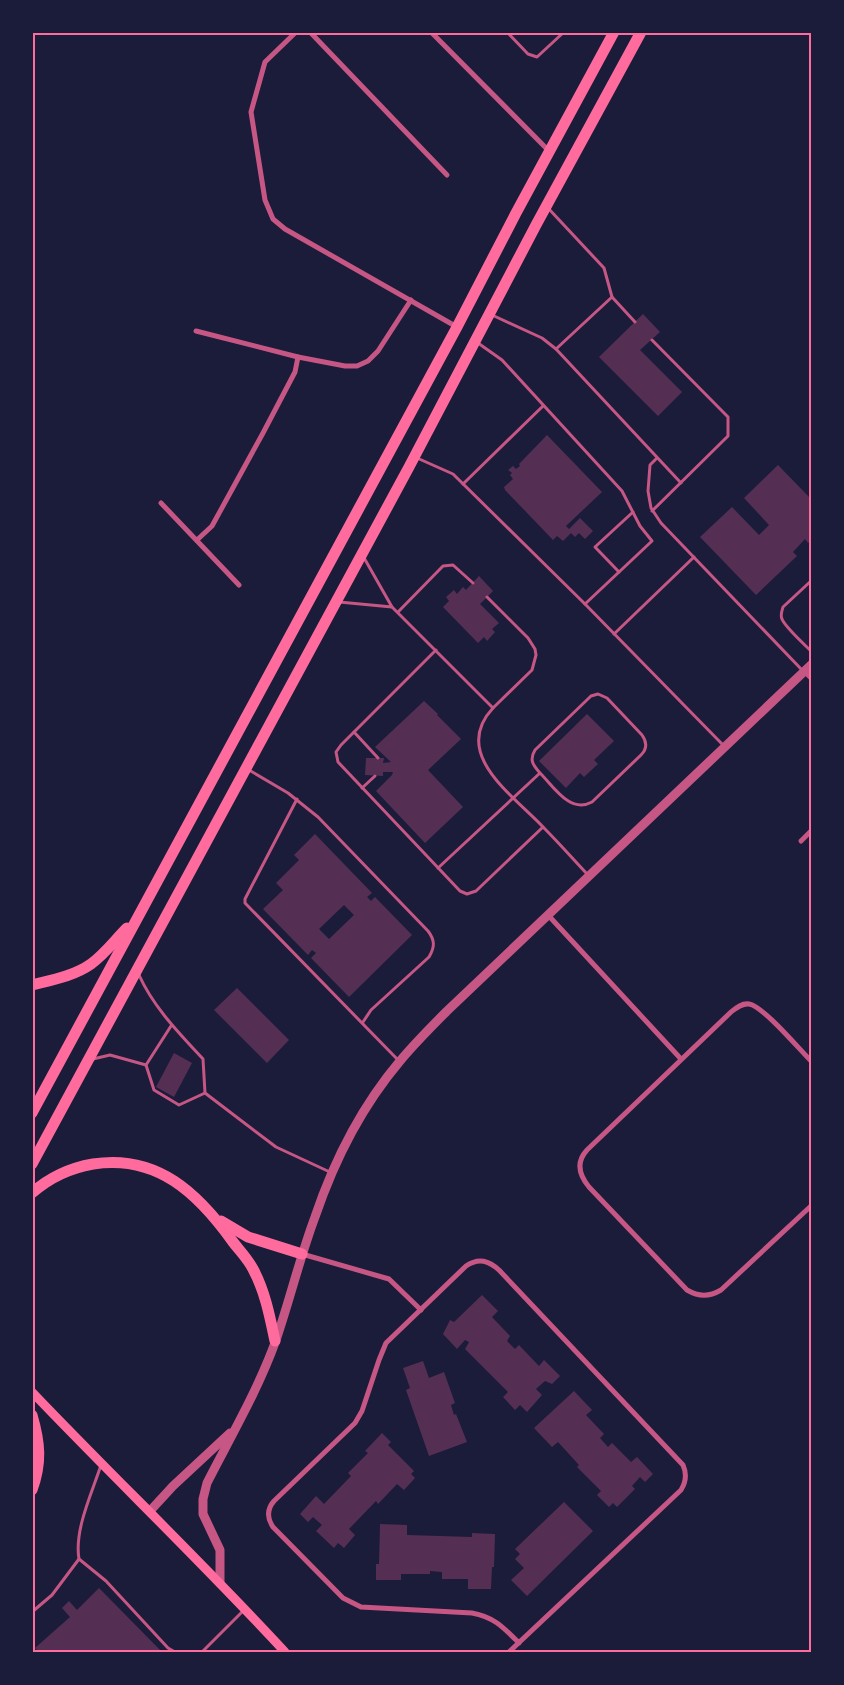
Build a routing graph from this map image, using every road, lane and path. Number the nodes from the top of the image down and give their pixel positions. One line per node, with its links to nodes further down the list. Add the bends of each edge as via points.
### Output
1 (296, 32): 12 (street, via 265,62 251,112 272,219 279,226)
2 (310, 32): 9 (street)
3 (432, 32): 8 (street)
4 (507, 32): 5 (lane, via 528,54 537,57)
5 (564, 32)
6 (614, 32): 8 (highway)
7 (641, 32): 10 (highway)
8 (550, 152): 15 (highway)
9 (447, 175)
10 (546, 206): 11 (lane, via 604,268); 13 (highway)
11 (612, 297): 14 (lane); 19 (lane)
12 (411, 300): 15 (street); 20 (street, via 368,361 357,366 345,366)
13 (489, 314): 18 (highway); 19 (lane, via 542,338)
14 (635, 322)
15 (457, 327): 62 (highway)
16 (196, 331): 20 (street)
17 (652, 340): 24 (lane, via 728,417 728,436)
18 (475, 341): 21 (lane, via 502,360); 22 (highway)
19 (556, 350): 23 (lane)
20 (298, 357): 29 (street, via 295,372 212,526)
21 (543, 406): 25 (lane); 28 (lane, via 622,491)
22 (415, 457): 25 (lane, via 453,474); 30 (highway)
23 (657, 458): 24 (lane); 27 (lane, via 650,465 648,491)
24 (681, 483): 27 (lane)
25 (464, 484): 38 (lane)
26 (161, 503): 29 (street)
27 (652, 511): 31 (lane)
28 (633, 512): 32 (lane, via 652,541); 32 (lane, via 595,547)
29 (197, 540): 35 (street)
30 (362, 554): 37 (highway); 39 (lane)
31 (694, 557): 41 (lane); 45 (lane)
32 (619, 572): 38 (lane)
33 (812, 580): 43 (lane, via 783,607 782,619)
34 (472, 583): 40 (lane, via 453,565 444,566)
35 (240, 585)
36 (487, 597): 47 (lane, via 528,638 536,655 532,670)
37 (336, 602): 39 (lane); 51 (highway)
38 (585, 604): 41 (lane)
39 (392, 607): 40 (lane)
40 (398, 612): 42 (lane)
41 (614, 634): 49 (lane)
42 (436, 650): 47 (lane); 48 (lane)
43 (812, 652)
44 (812, 664): 45 (street)
45 (804, 672): 46 (street); 49 (street)
46 (812, 679)
47 (493, 708): 56 (lane, via 486,716 479,752 491,774)
48 (354, 732): 50 (lane); 54 (lane, via 338,749 336,759)
49 (725, 747): 61 (street)
50 (378, 758)
51 (246, 768): 55 (lane); 64 (highway)
52 (540, 773): 52 (lane, via 532,762 534,750 594,694 607,698 645,741 641,755 585,806 568,802); 56 (lane)
53 (375, 776): 54 (lane)
54 (362, 788): 60 (lane)
55 (297, 798): 66 (lane, via 245,903); 66 (lane, via 428,931 433,940 428,957 371,1010)
56 (513, 798): 57 (lane); 60 (lane)
57 (543, 827): 60 (lane, via 473,893 460,891); 61 (lane)
58 (812, 830): 59 (street)
59 (801, 841)
60 (438, 868)
61 (588, 875): 63 (street)
62 (138, 915): 65 (highway, via 90,964 77,972); 74 (highway)
63 (548, 915): 69 (street); 70 (street, via 447,1011)
64 (137, 970): 67 (lane, via 146,991); 68 (highway)
65 (32, 985)
66 (363, 1022): 70 (lane)
67 (171, 1026): 72 (lane); 73 (lane, via 203,1059)
68 (89, 1059): 72 (lane, via 110,1055); 75 (highway)
69 (682, 1059): 71 (street, via 731,1012 748,1004 762,1011); 78 (street, via 584,1154 580,1172 588,1187 687,1290 701,1296 721,1290)
70 (400, 1061): 76 (street, via 361,1117)
71 (812, 1062)
72 (146, 1065): 73 (lane, via 154,1090 179,1105)
73 (205, 1093): 76 (lane, via 276,1147)
74 (32, 1113)
75 (32, 1164)
76 (332, 1174): 80 (street)
77 (32, 1193): 79 (highway, via 65,1171 85,1165 120,1162 154,1169 168,1176)
78 (812, 1205)
79 (217, 1219): 80 (highway, via 248,1237); 82 (highway, via 253,1269 267,1304)
80 (302, 1254): 81 (street, via 389,1279); 82 (street)
81 (421, 1310): 93 (street, via 386,1343 355,1422 274,1501 268,1511 269,1519 273,1527 343,1598 365,1608 481,1614 499,1623); 93 (street, via 466,1266 476,1261 488,1262 686,1470 681,1490)
82 (276, 1341): 85 (street)
83 (32, 1392): 86 (main road)
84 (32, 1415): 87 (highway, via 40,1454)
85 (235, 1428): 88 (street); 90 (street, via 206,1483 203,1499 203,1514 220,1550)
86 (101, 1465): 88 (main road); 89 (lane, via 85,1512 77,1547)
87 (32, 1490)
88 (150, 1511): 90 (main road)
89 (79, 1559): 92 (lane, via 52,1595); 94 (lane, via 106,1581)
90 (220, 1583): 91 (main road)
91 (245, 1609): 95 (lane); 96 (main road)
92 (32, 1612)
93 (518, 1643): 97 (street)
94 (175, 1652)
95 (202, 1652)
96 (285, 1652)
97 (509, 1652)

